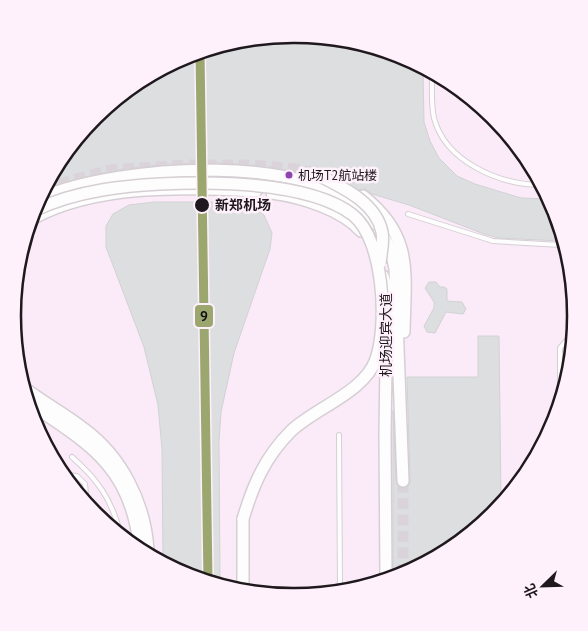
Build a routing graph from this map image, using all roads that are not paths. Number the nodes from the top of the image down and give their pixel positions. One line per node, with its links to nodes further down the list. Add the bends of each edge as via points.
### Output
1 (432, 80): 4 (lane, via 434,118 441,136 459,158 485,172)
2 (314, 173): 17 (main road, bridge, via 352,194 377,218 383,245)
3 (59, 184): 5 (main road)
4 (533, 184)
5 (54, 186)
6 (354, 190): 20 (main road, via 390,220 401,246 404,268)
7 (338, 192): 8 (main road, via 305,181 267,174 173,172 110,178); 13 (main road); 15 (main road, via 356,202)
8 (49, 195)
9 (44, 207): 17 (main road, bridge, via 70,197 131,186 249,185 275,188 306,194 353,216 368,235)
10 (334, 213): 12 (main road, 机场迎宾大道, via 313,203 256,191 133,191 82,200); 13 (main road); 18 (main road, 机场迎宾大道, via 355,224 369,239 378,255)
11 (408, 214): 16 (lane, via 493,241)
12 (41, 215)
13 (360, 217): 14 (main road)
14 (372, 226): 15 (main road); 18 (main road, via 385,255)
15 (386, 239): 27 (main road, via 395,269)
16 (557, 245)
17 (378, 270): 33 (main road, bridge, via 380,345 372,368 355,386 292,430 267,458 253,485 243,519)
18 (387, 291): 32 (main road, 机场迎宾大道)
19 (565, 342): 21 (lane, via 560,348)
20 (403, 376)
21 (560, 376)
22 (33, 394): 31 (main road, via 84,429 114,459 137,500 146,526)
23 (38, 410): 30 (main road, via 91,446 112,468 128,499)
24 (339, 435): 34 (lane)
25 (72, 457): 29 (lane, via 92,475 108,498)
26 (73, 476): 28 (lane, via 85,484)
27 (403, 481)
28 (86, 491)
29 (117, 523)
30 (137, 538)
31 (148, 546)
32 (386, 572)
33 (243, 583)
34 (340, 584)

